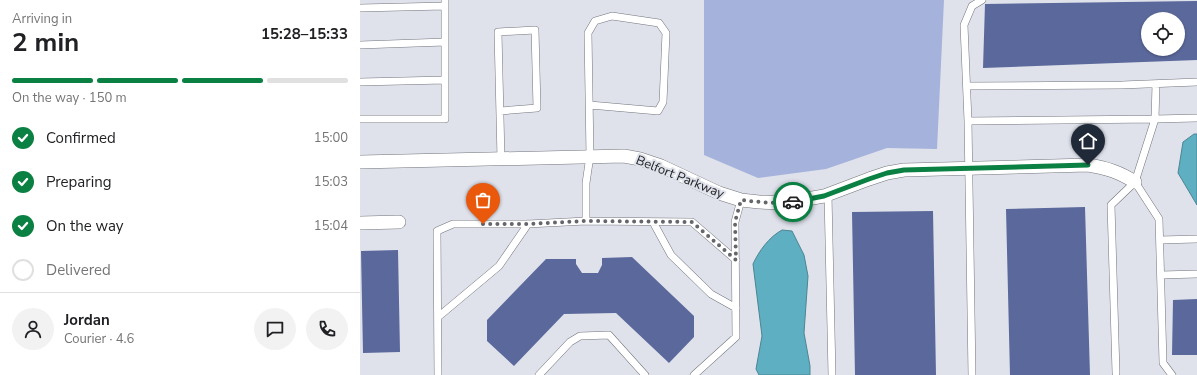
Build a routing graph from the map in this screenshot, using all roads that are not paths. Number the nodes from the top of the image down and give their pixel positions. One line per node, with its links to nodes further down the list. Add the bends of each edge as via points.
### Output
1 (982, 0): 10 (lane, via 972,6 964,26)
2 (445, 3): 3 (lane); 4 (lane)
3 (360, 8)
4 (445, 42): 5 (lane); 6 (lane)
5 (360, 45)
6 (445, 80): 7 (lane); 14 (lane, via 445,119)
7 (360, 82)
8 (1197, 82): 9 (lane)
9 (1156, 84): 10 (lane); 15 (lane)
10 (967, 86): 16 (lane)
11 (590, 105): 11 (lane, via 588,33 595,21 612,16 659,23 666,33 663,102 658,111); 17 (lane)
12 (500, 111): 12 (lane, via 498,32 535,30 537,108); 18 (lane)
13 (1197, 118): 15 (lane)
14 (360, 119)
15 (1155, 119): 16 (lane); 21 (lane)
16 (968, 121): 20 (lane)
17 (590, 156): 18 (street, Belfort Parkway); 23 (street, Belfort Parkway, via 624,156 640,159); 24 (lane, via 586,183)
18 (501, 159): 19 (street, Belfort Parkway)
19 (360, 162)
20 (968, 168): 21 (street, Belfort Parkway, via 1088,165 1104,167); 22 (street, Belfort Parkway, via 887,173); 42 (lane)
21 (1135, 182): 29 (lane, via 1159,220); 36 (lane, via 1111,205)
22 (828, 194): 23 (street, Belfort Parkway, via 784,203); 41 (lane)
23 (741, 200): 31 (lane, via 735,222)
24 (586, 221): 26 (lane); 28 (lane)
25 (399, 222): 27 (street)
26 (652, 222): 31 (lane, via 692,222); 34 (lane, via 671,255 711,294)
27 (360, 223)
28 (528, 224): 35 (lane, via 499,266); 35 (lane, via 453,224 437,231)
29 (1160, 240): 30 (lane); 33 (lane)
30 (1197, 240)
31 (736, 260): 34 (lane)
32 (1197, 274): 33 (lane)
33 (1161, 275): 43 (lane, via 1163,363)
34 (736, 308): 40 (lane, via 736,337)
35 (438, 317): 37 (lane)
36 (1116, 373)
37 (438, 375)
38 (539, 375): 39 (lane, via 570,342 580,336 609,335)
39 (645, 375)
40 (694, 375)
41 (832, 375)
42 (972, 375)
43 (1172, 375)

